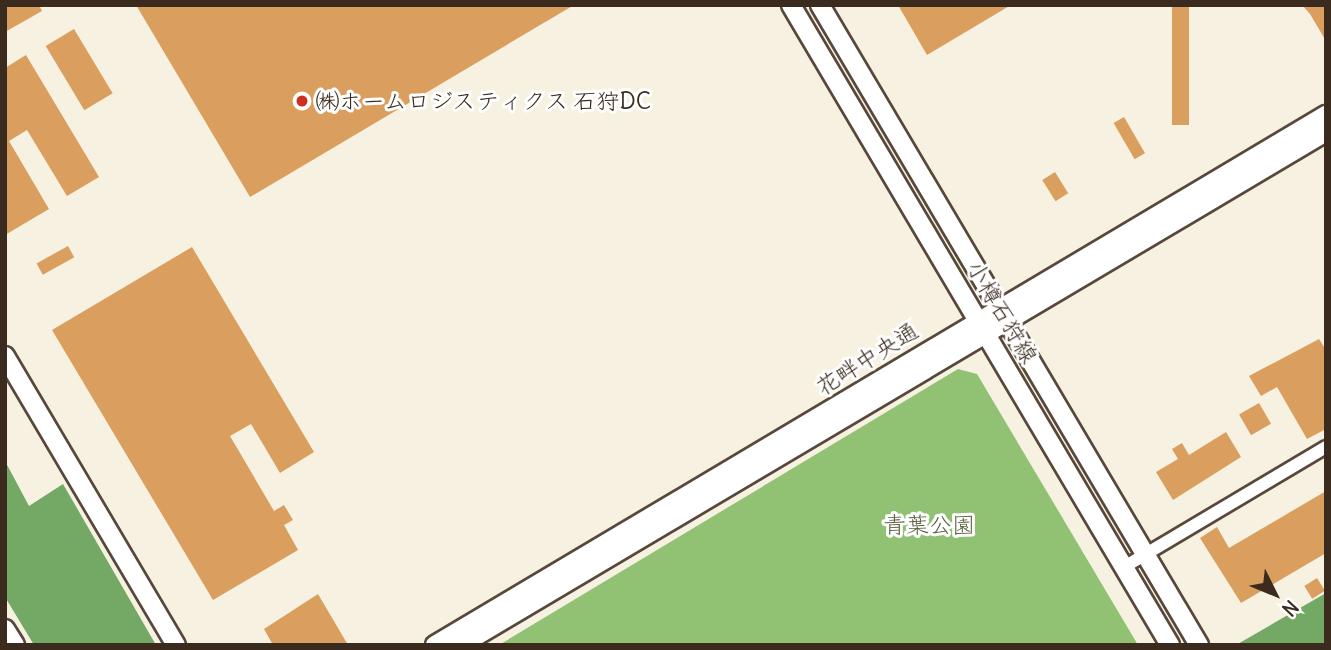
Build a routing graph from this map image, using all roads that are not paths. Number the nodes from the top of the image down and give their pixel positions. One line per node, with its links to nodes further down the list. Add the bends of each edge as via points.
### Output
1 (791, 5): 6 (street, 小樽石狩線)
2 (820, 5): 5 (street, 小樽石狩線)
3 (1326, 115): 5 (street, 花畔中央通)
4 (1326, 132): 7 (street, 花畔中央通)
5 (999, 307): 6 (street, 花畔中央通); 7 (street, 小樽石狩線)
6 (978, 320): 8 (street, 小樽石狩線); 16 (street, 花畔中央通)
7 (1008, 324): 8 (street, 花畔中央通); 11 (street, 小樽石狩線)
8 (987, 336): 12 (street, 小樽石狩線); 17 (street, 花畔中央通)
9 (5, 356): 15 (street)
10 (1326, 447): 11 (street)
11 (1145, 554): 12 (street); 19 (street, 小樽石狩線)
12 (1124, 567): 18 (street, 小樽石狩線)
13 (5, 629): 14 (street)
14 (15, 645)
15 (176, 645)
16 (435, 645)
17 (461, 645)
18 (1170, 645)
19 (1199, 645)

